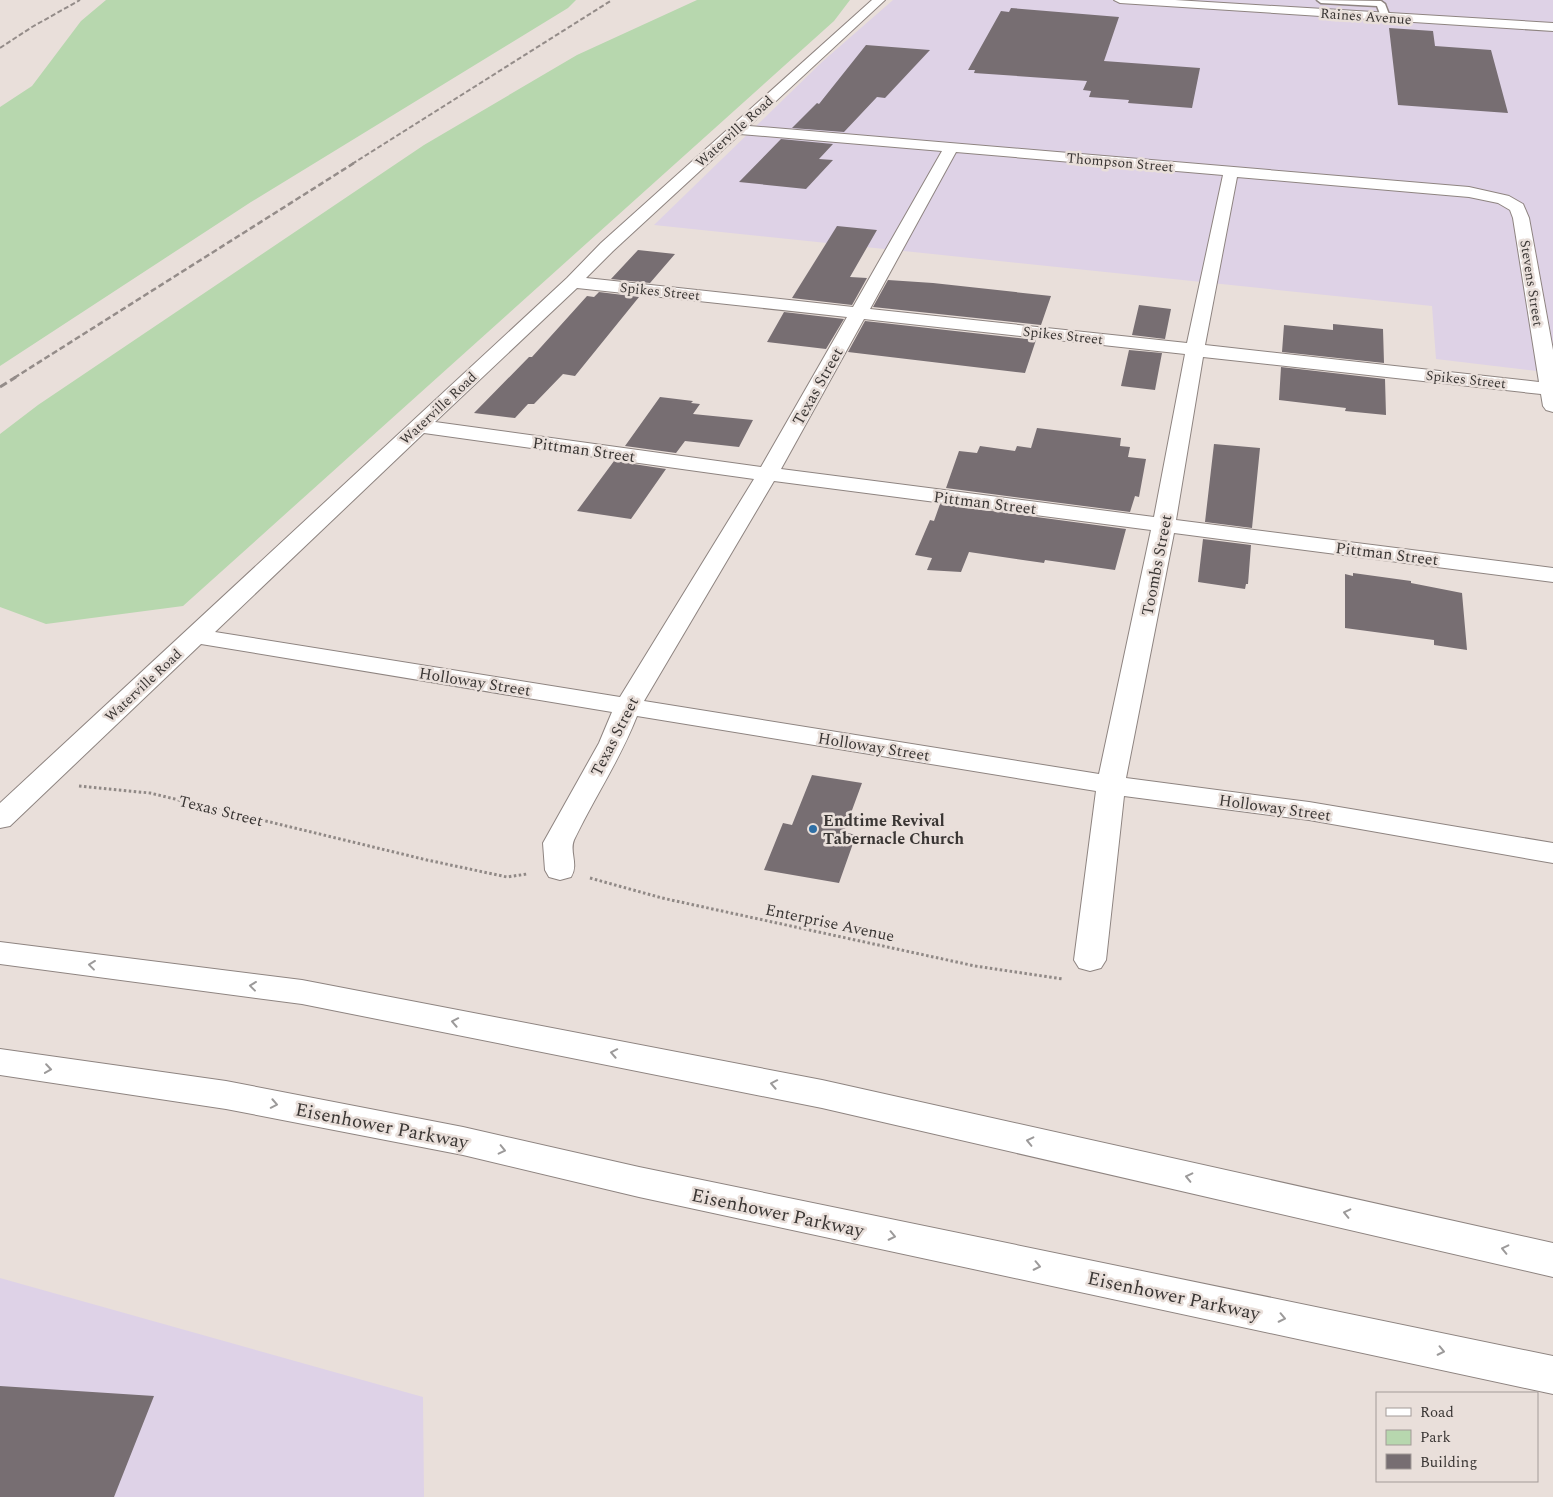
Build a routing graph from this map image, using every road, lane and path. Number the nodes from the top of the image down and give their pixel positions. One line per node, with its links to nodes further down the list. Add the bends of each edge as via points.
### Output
1 (879, 0): 8 (street, Waterville Road)
2 (1120, 0): 5 (street, Raines Avenue)
3 (1321, 0): 4 (lane)
4 (1384, 2): 6 (lane)
5 (1238, 4): 6 (street, Raines Avenue)
6 (1385, 17): 7 (street, Raines Avenue)
7 (1553, 27)
8 (736, 129): 9 (street, Thompson Street); 12 (street, Waterville Road)
9 (952, 147): 10 (street, Thompson Street); 13 (street, Texas Street)
10 (1231, 171): 11 (street, Thompson Street, via 1469,192); 14 (street, Toombs Street)
11 (1503, 199): 15 (street, Stevens Street, via 1518,207 1521,218)
12 (573, 282): 13 (street, Spikes Street); 16 (street, Waterville Road)
13 (858, 313): 14 (street, Spikes Street); 17 (street, Texas Street)
14 (1195, 349): 15 (street, Spikes Street); 18 (street, Toombs Street)
15 (1552, 394)
16 (418, 426): 17 (street, Pittman Street); 20 (street, Waterville Road)
17 (768, 474): 18 (street, Pittman Street); 21 (street, Texas Street)
18 (1164, 524): 19 (street, Pittman Street); 23 (street, Toombs Street)
19 (1553, 575)
20 (196, 636): 21 (street, Holloway Street); 22 (street, Waterville Road)
21 (628, 706): 23 (street, Holloway Street); 26 (street, Texas Street, via 612,743 558,843)
22 (38, 782): 24 (street, Waterville Road); 26 (path, Texas Street, via 150,793 507,877)
23 (1111, 785): 25 (street, Holloway Street, via 1309,811); 28 (street, Toombs Street)
24 (0, 819)
25 (1553, 853)
26 (560, 870): 28 (path, Enterprise Avenue, via 662,898 975,966 1071,980)
27 (0, 953): 30 (street, one-way to 27, via 822,1094 302,992)
28 (1090, 960)
29 (0, 1062): 31 (street, Eisenhower Parkway, one-way to 31, via 226,1095 463,1141 639,1182)
30 (1553, 1260)
31 (1553, 1375)

